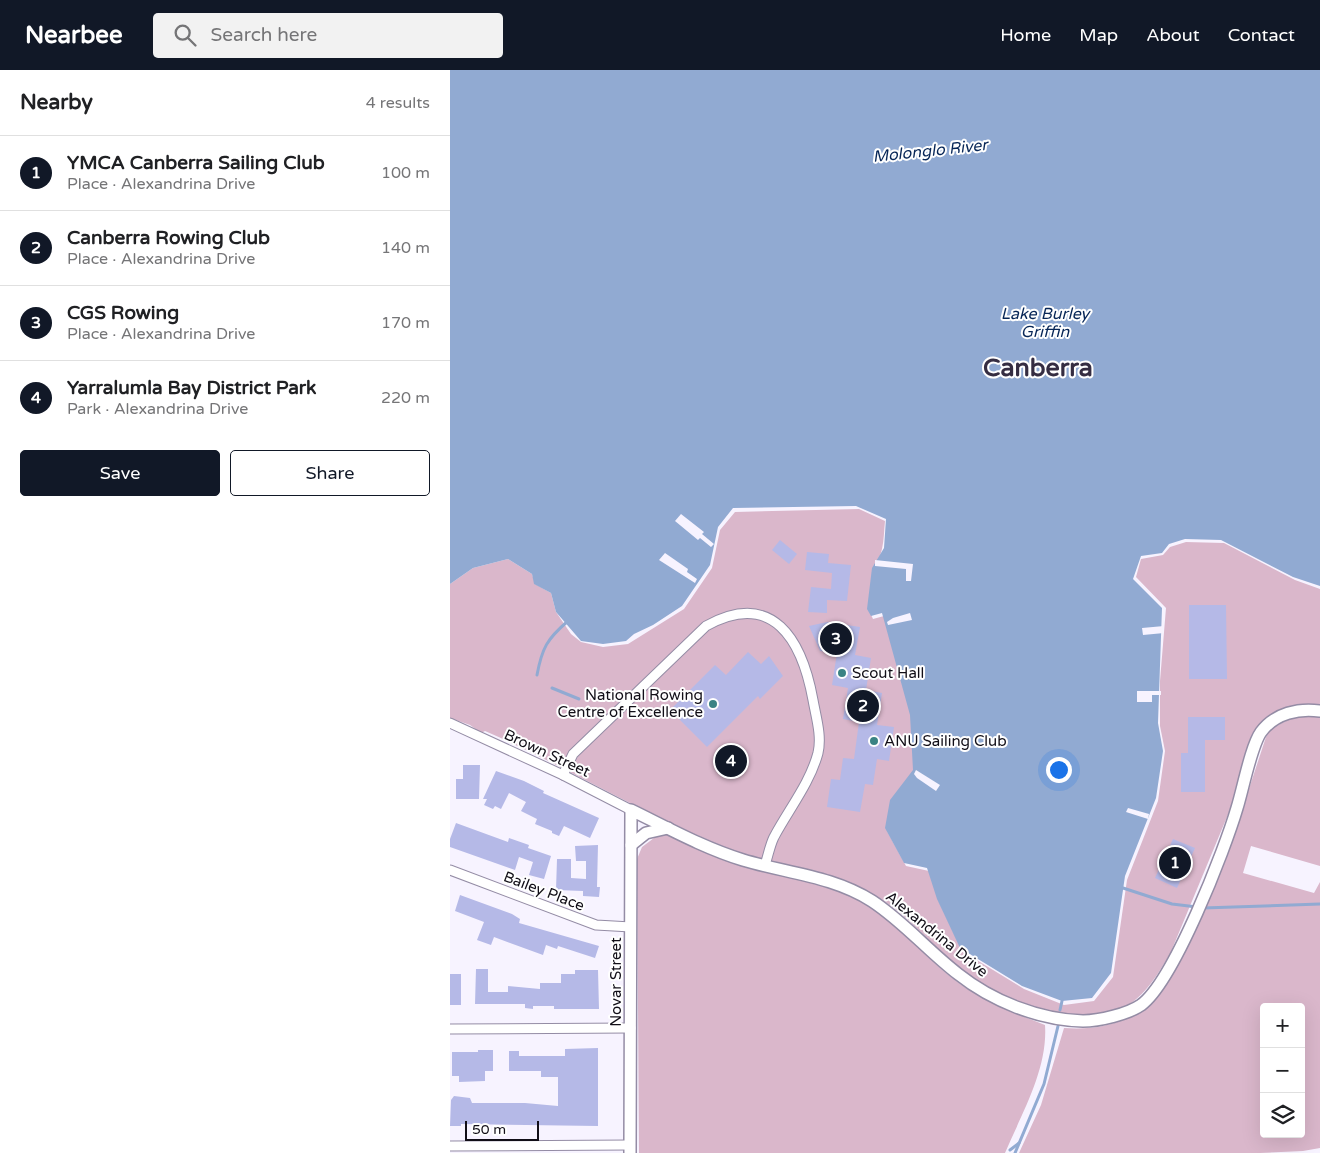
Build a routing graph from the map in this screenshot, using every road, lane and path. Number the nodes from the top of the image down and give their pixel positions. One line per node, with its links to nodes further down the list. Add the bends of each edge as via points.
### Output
1 (1320, 711): 7 (main road, Alexandrina Drive, via 1299,709 1278,718 1261,732 1232,825 1175,959 1141,1005 1096,1021 1060,1018 1020,1008 986,993 957,974 898,920 870,900 839,885)
2 (450, 723): 3 (street, Brown Street)
3 (563, 775): 4 (street, Brown Street); 7 (street, via 574,754 706,626 724,616 762,616 773,621 801,655 809,677 819,733 814,765 773,839)
4 (631, 810): 5 (main road, Alexandrina Drive); 6 (main road, Novar Street)
5 (668, 828): 6 (main road, via 646,833); 7 (main road, Alexandrina Drive, via 734,856)
6 (631, 845): 9 (main road, Novar Street)
7 (765, 865)
8 (450, 870): 9 (street, Bailey Place, via 596,925)
9 (631, 927): 10 (main road, Novar Street)
10 (631, 1028): 11 (street); 13 (main road, Novar Street)
11 (450, 1029)
12 (450, 1146): 13 (street)
13 (630, 1149)

